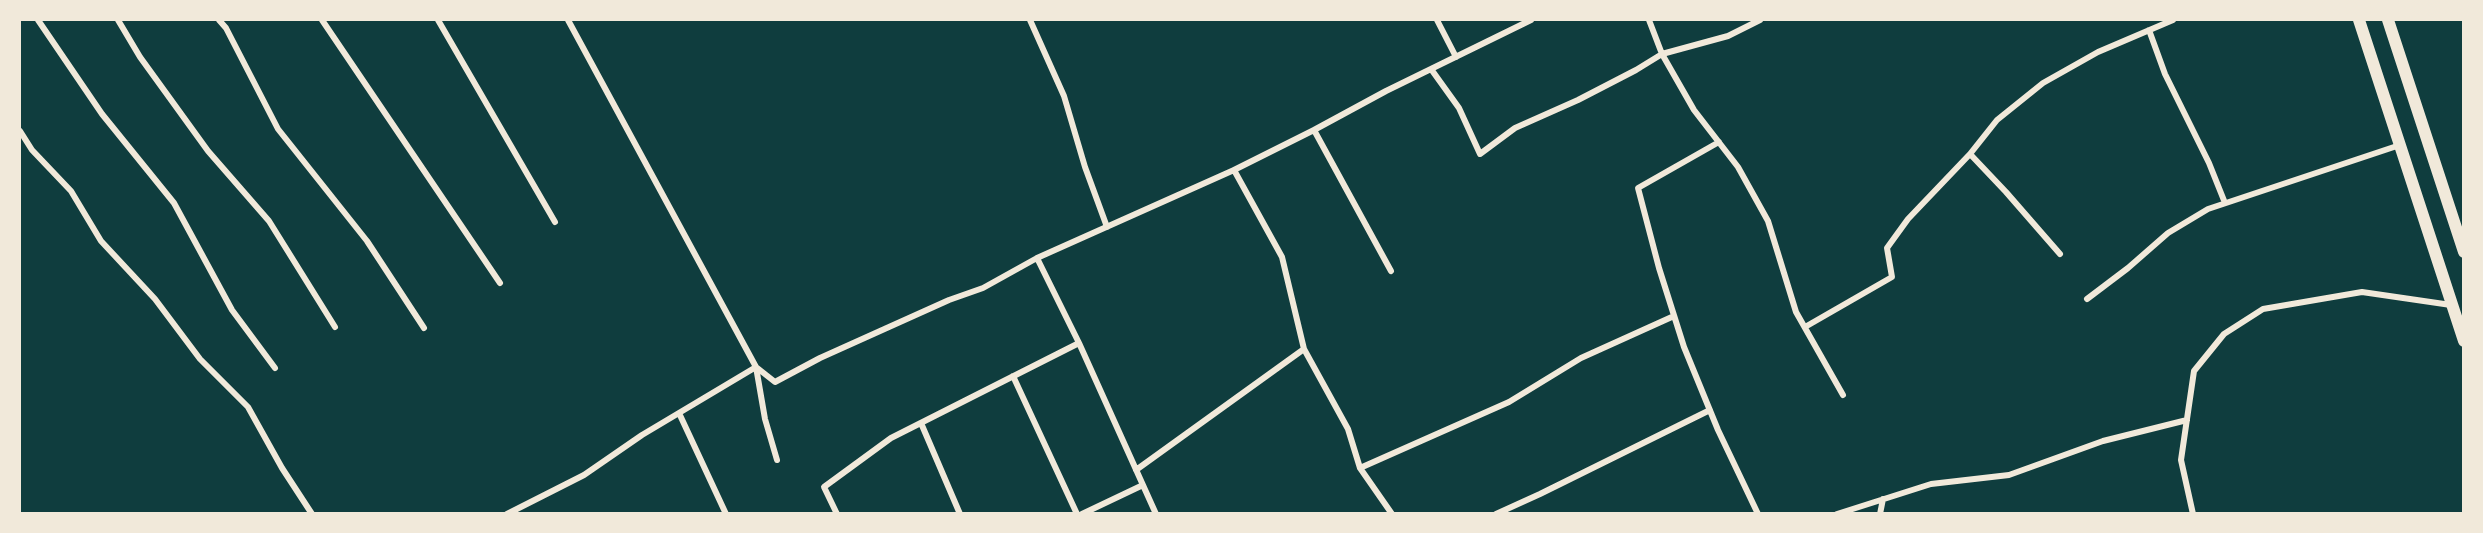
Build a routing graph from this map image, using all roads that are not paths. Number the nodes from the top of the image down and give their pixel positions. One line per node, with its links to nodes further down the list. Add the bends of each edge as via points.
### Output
1 (38, 20): 43 (street, via 102,114 174,203 232,310)
2 (118, 20): 36 (street, via 208,151 269,221)
3 (219, 20): 38 (street, via 278,129 367,241)
4 (322, 20): 32 (street)
5 (438, 20): 26 (street)
6 (568, 20): 42 (street)
7 (1030, 20): 27 (street, via 1064,96)
8 (1437, 20): 17 (street)
9 (1531, 20): 17 (street)
10 (1649, 20): 16 (street)
11 (1760, 20): 16 (street, via 1728,36)
12 (2173, 20): 15 (street)
13 (2359, 20): 22 (main road)
14 (2388, 20): 28 (main road)
15 (2148, 30): 23 (street, via 2098,52 2043,84 1997,120); 25 (street)
16 (1662, 54): 18 (street, via 1578,100 1515,128 1480,154 1459,108); 21 (street)
17 (1456, 57): 18 (street)
18 (1431, 69): 19 (street)
19 (1314, 130): 24 (street); 31 (street)
20 (20, 131): 55 (street, via 32,150 71,191 101,241 155,300 200,359 248,407)
21 (1719, 142): 35 (street, via 1638,188); 37 (street, via 1768,220 1796,312)
22 (2400, 145): 25 (street); 34 (main road)
23 (1970, 154): 29 (street); 37 (street, via 1908,219 1887,248 1892,277)
24 (1234, 170): 27 (street); 41 (street, via 1282,257)
25 (2225, 203): 33 (street, via 2168,233)
26 (555, 222)
27 (1107, 227): 30 (street)
28 (2463, 252)
29 (2060, 254)
30 (1037, 258): 40 (street); 42 (street, via 983,288 820,358 775,382)
31 (1391, 271)
32 (500, 283)
33 (2086, 299)
34 (2452, 305): 39 (main road); 48 (street, via 2362,292 2263,309 2224,334 2194,371)
35 (1674, 316): 46 (street); 51 (street, via 1581,358 1509,402)
36 (335, 327)
37 (1805, 327): 45 (street)
38 (424, 328)
39 (2463, 341)
40 (1079, 343): 44 (street); 52 (street)
41 (1304, 349): 51 (street, via 1348,429); 52 (street)
42 (756, 367): 47 (street); 50 (street)
43 (275, 369)
44 (1013, 376): 49 (street); 60 (street)
45 (1843, 395)
46 (1710, 410): 64 (street); 65 (street)
47 (679, 413): 56 (street, via 584,474); 57 (street)
48 (2187, 420): 54 (street, via 2103,441 2009,475 1931,484); 68 (street, via 2181,460)
49 (921, 423): 58 (street, via 891,438 824,487); 59 (street)
50 (777, 460)
51 (1360, 468): 63 (street)
52 (1136, 470): 53 (street)
53 (1143, 485): 61 (street); 62 (street)
54 (1883, 499): 66 (street); 67 (street)
55 (312, 513)
56 (507, 513)
57 (726, 513)
58 (837, 513)
59 (960, 513)
60 (1077, 513)
61 (1082, 513)
62 (1156, 513)
63 (1392, 513)
64 (1496, 513)
65 (1758, 513)
66 (1837, 513)
67 (1880, 513)
68 (2193, 513)

